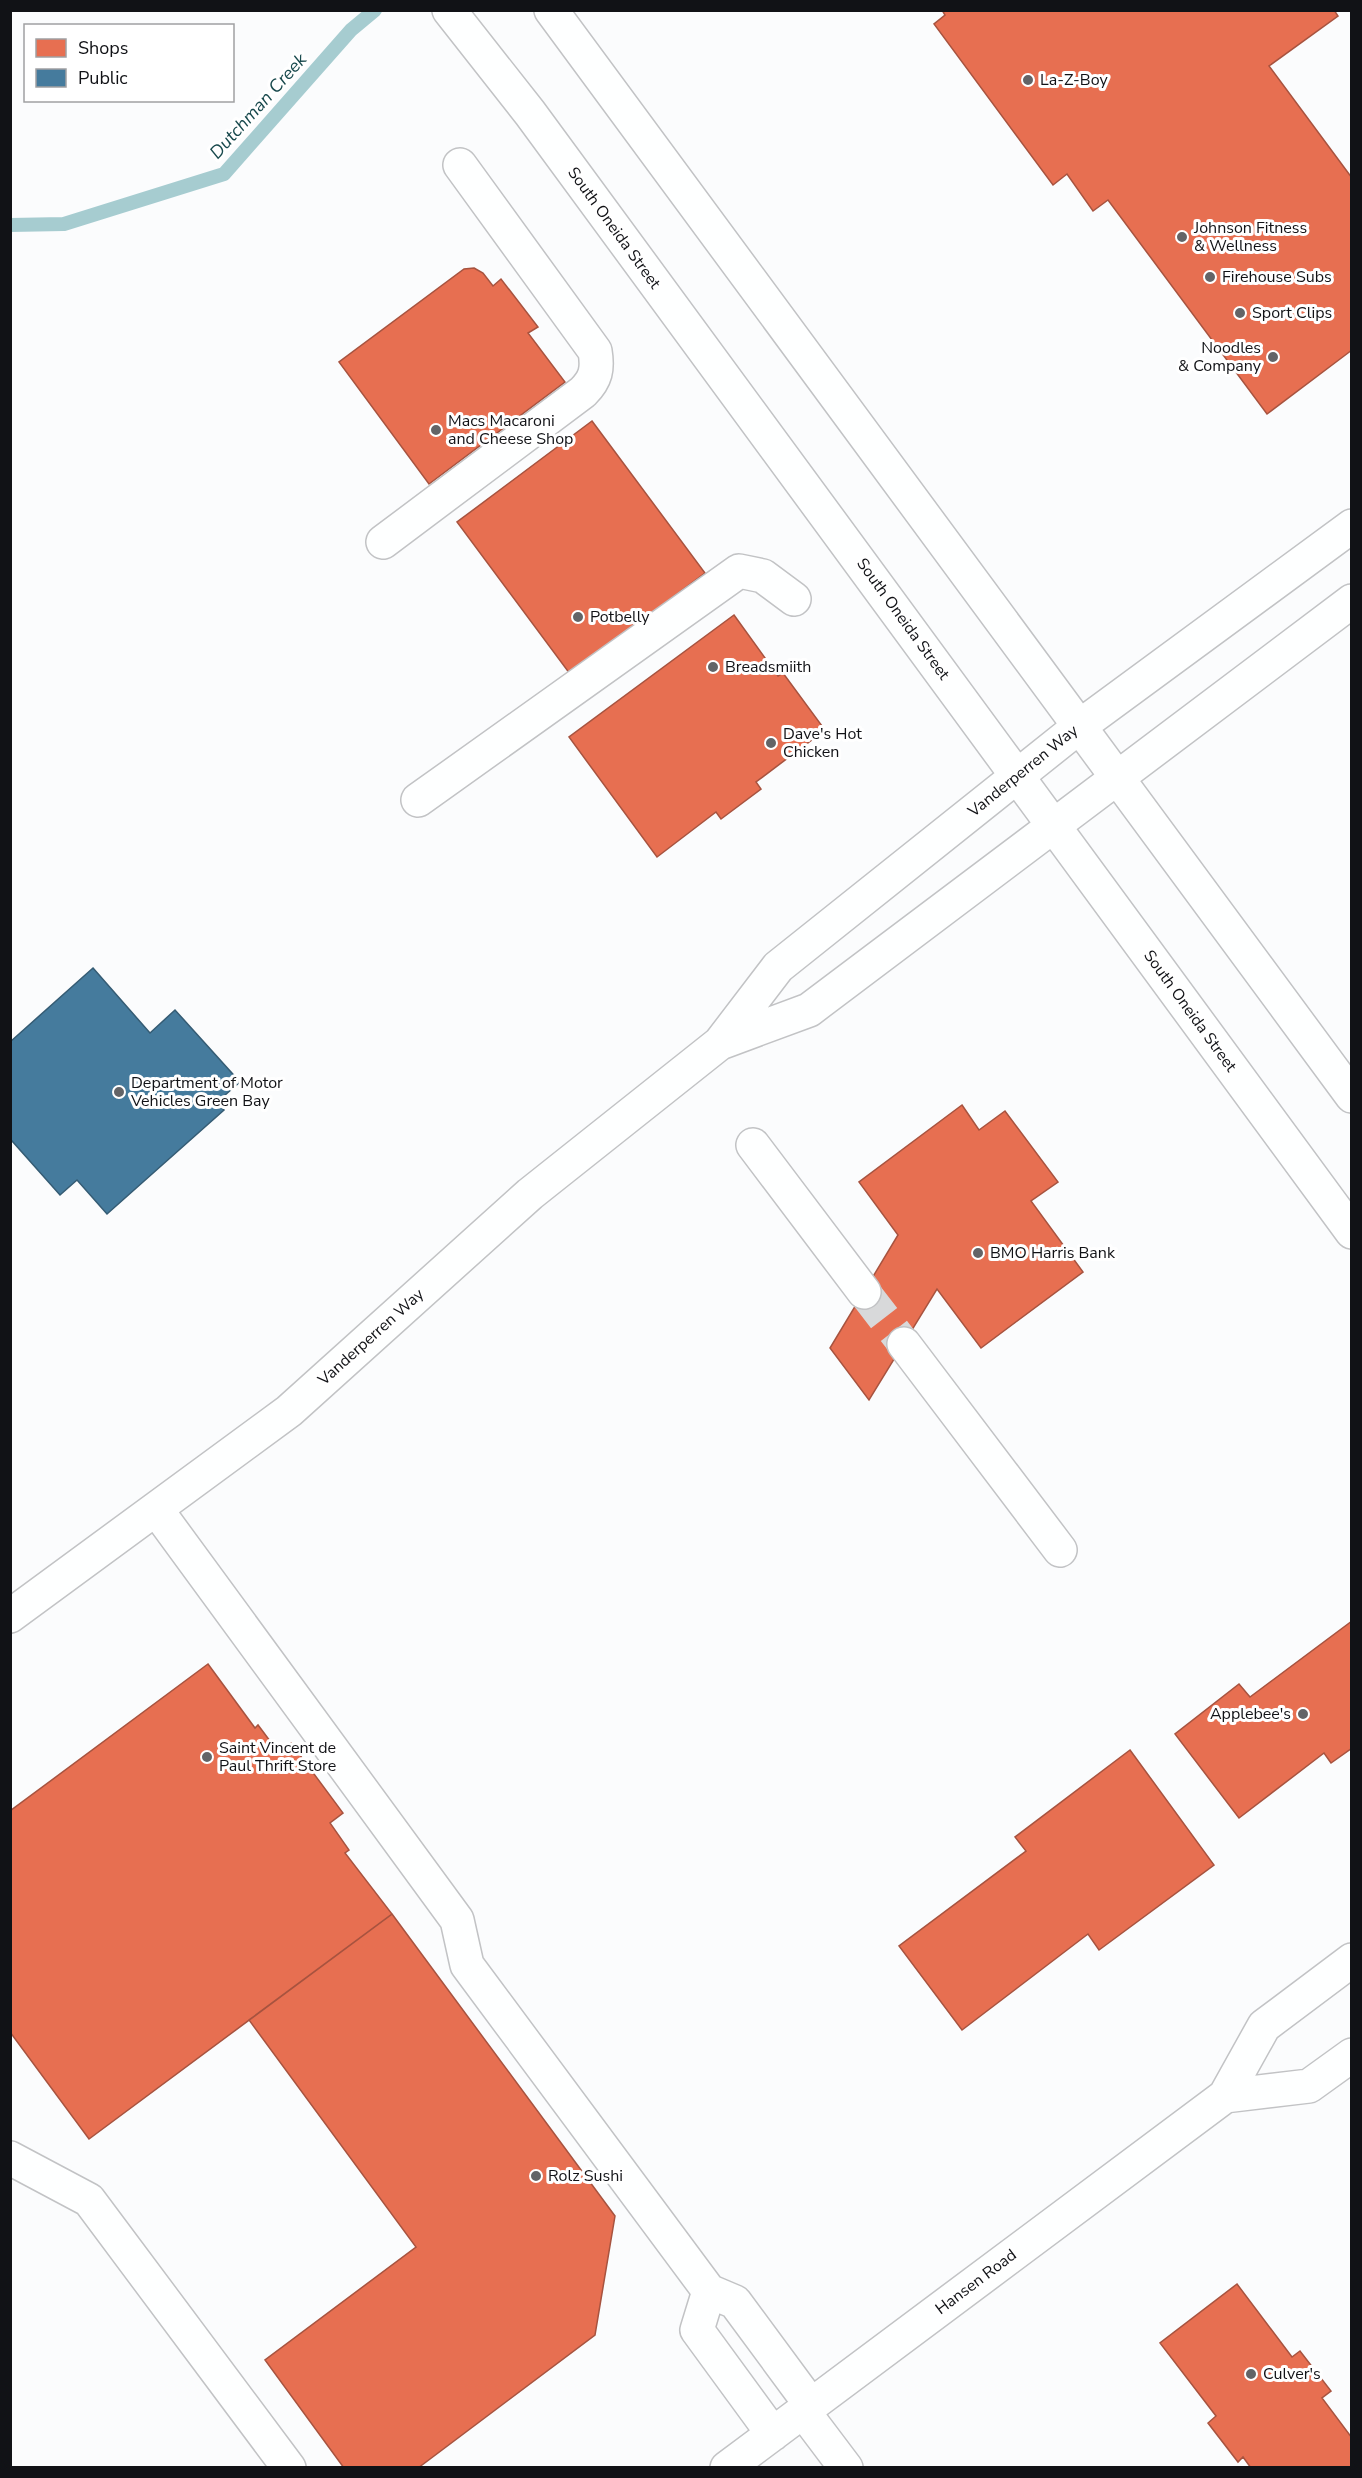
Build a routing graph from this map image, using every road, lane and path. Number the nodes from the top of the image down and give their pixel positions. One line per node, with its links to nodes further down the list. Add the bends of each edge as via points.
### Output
1 (449, 10): 9 (street, South Oneida Street, via 530,113)
2 (551, 10): 8 (street)
3 (460, 165): 5 (street, via 595,351 597,368 583,392)
4 (1352, 526): 8 (street, Vanderperren Way)
5 (383, 542)
6 (794, 599): 11 (street, via 763,576 739,571)
7 (1352, 601): 10 (street, Vanderperren Way)
8 (1080, 726): 9 (street, Vanderperren Way); 10 (street)
9 (1018, 775): 12 (street, South Oneida Street); 13 (street, Vanderperren Way, via 778,967)
10 (1118, 776): 12 (street, Vanderperren Way); 14 (street)
11 (418, 800)
12 (1054, 825): 13 (street, Vanderperren Way, via 809,1010); 16 (street, South Oneida Street)
13 (720, 1043): 19 (street, Vanderperren Way, via 530,1194 289,1412)
14 (1352, 1095)
15 (753, 1145): 17 (street)
16 (1352, 1232)
17 (864, 1292)
18 (904, 1344): 20 (street)
19 (156, 1509): 21 (street, Vanderperren Way); 26 (street, via 457,1920 467,1965)
20 (1060, 1551)
21 (10, 1616)
22 (1352, 1960): 24 (street, Hansen Road, via 1264,2026)
23 (1352, 2055): 24 (street, Hansen Road, via 1309,2086)
24 (1225, 2096): 27 (street, Hansen Road)
25 (10, 2158): 29 (street, via 89,2200)
26 (710, 2291): 27 (street, via 735,2302); 28 (street, via 697,2330)
27 (807, 2408): 28 (street, Hansen Road); 31 (street)
28 (772, 2434): 30 (street, Hansen Road)
29 (289, 2468)
30 (727, 2468)
31 (846, 2468)

